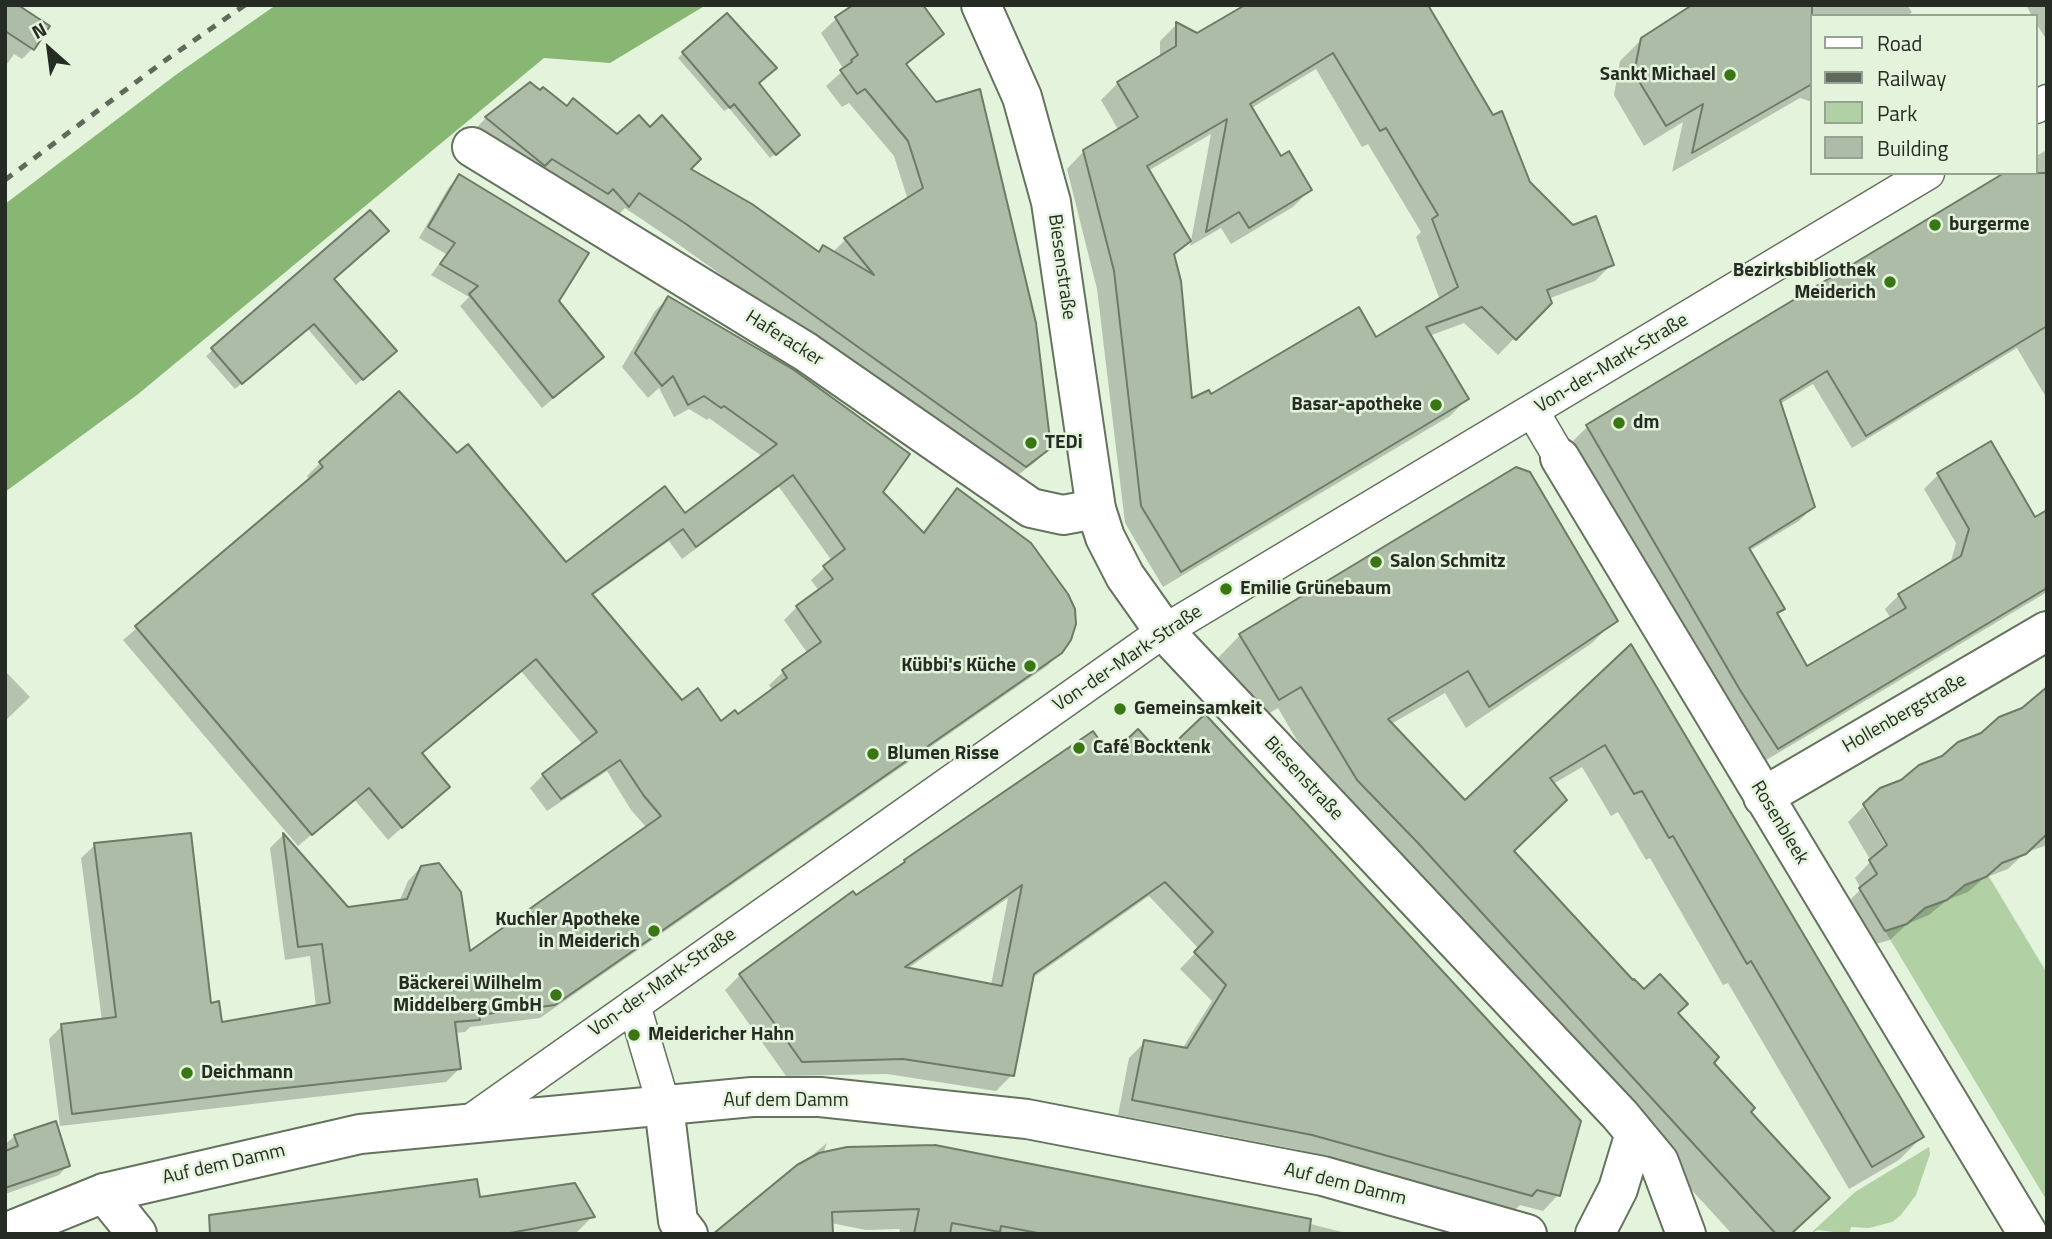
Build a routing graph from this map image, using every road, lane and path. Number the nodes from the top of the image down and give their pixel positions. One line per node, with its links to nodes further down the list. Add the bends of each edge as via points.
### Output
1 (981, 5): 6 (street, Biesenstraße, via 1022,97 1051,202)
2 (472, 147): 6 (street, Haferacker, via 806,352 1031,508 1063,515)
3 (1924, 175): 4 (street, Von-der-Mark-Straße)
4 (1533, 412): 5 (street, Rosenbleek); 7 (street, Von-der-Mark-Straße)
5 (1560, 458): 9 (street, Rosenbleek)
6 (1096, 509): 7 (street, Biesenstraße, via 1125,576)
7 (1164, 631): 10 (street, Von-der-Mark-Straße); 13 (street, Biesenstraße)
8 (2047, 631): 9 (street, Hollenbergstraße)
9 (1763, 797): 21 (street, Rosenbleek)
10 (635, 1005): 11 (street); 12 (street, Von-der-Mark-Straße)
11 (664, 1106): 12 (street, Auf dem Damm); 17 (street, via 678,1220); 18 (street, Auf dem Damm, via 752,1097 820,1097 1027,1118 1323,1176)
12 (466, 1124): 14 (street, Auf dem Damm, via 360,1134)
13 (1635, 1133): 19 (street, via 1618,1189); 20 (street, Biesenstraße, via 1659,1162)
14 (104, 1193): 15 (street, Auf dem Damm); 16 (street)
15 (5, 1233)
16 (137, 1234)
17 (688, 1234)
18 (1527, 1234)
19 (1595, 1234)
20 (1686, 1234)
21 (2028, 1234)

